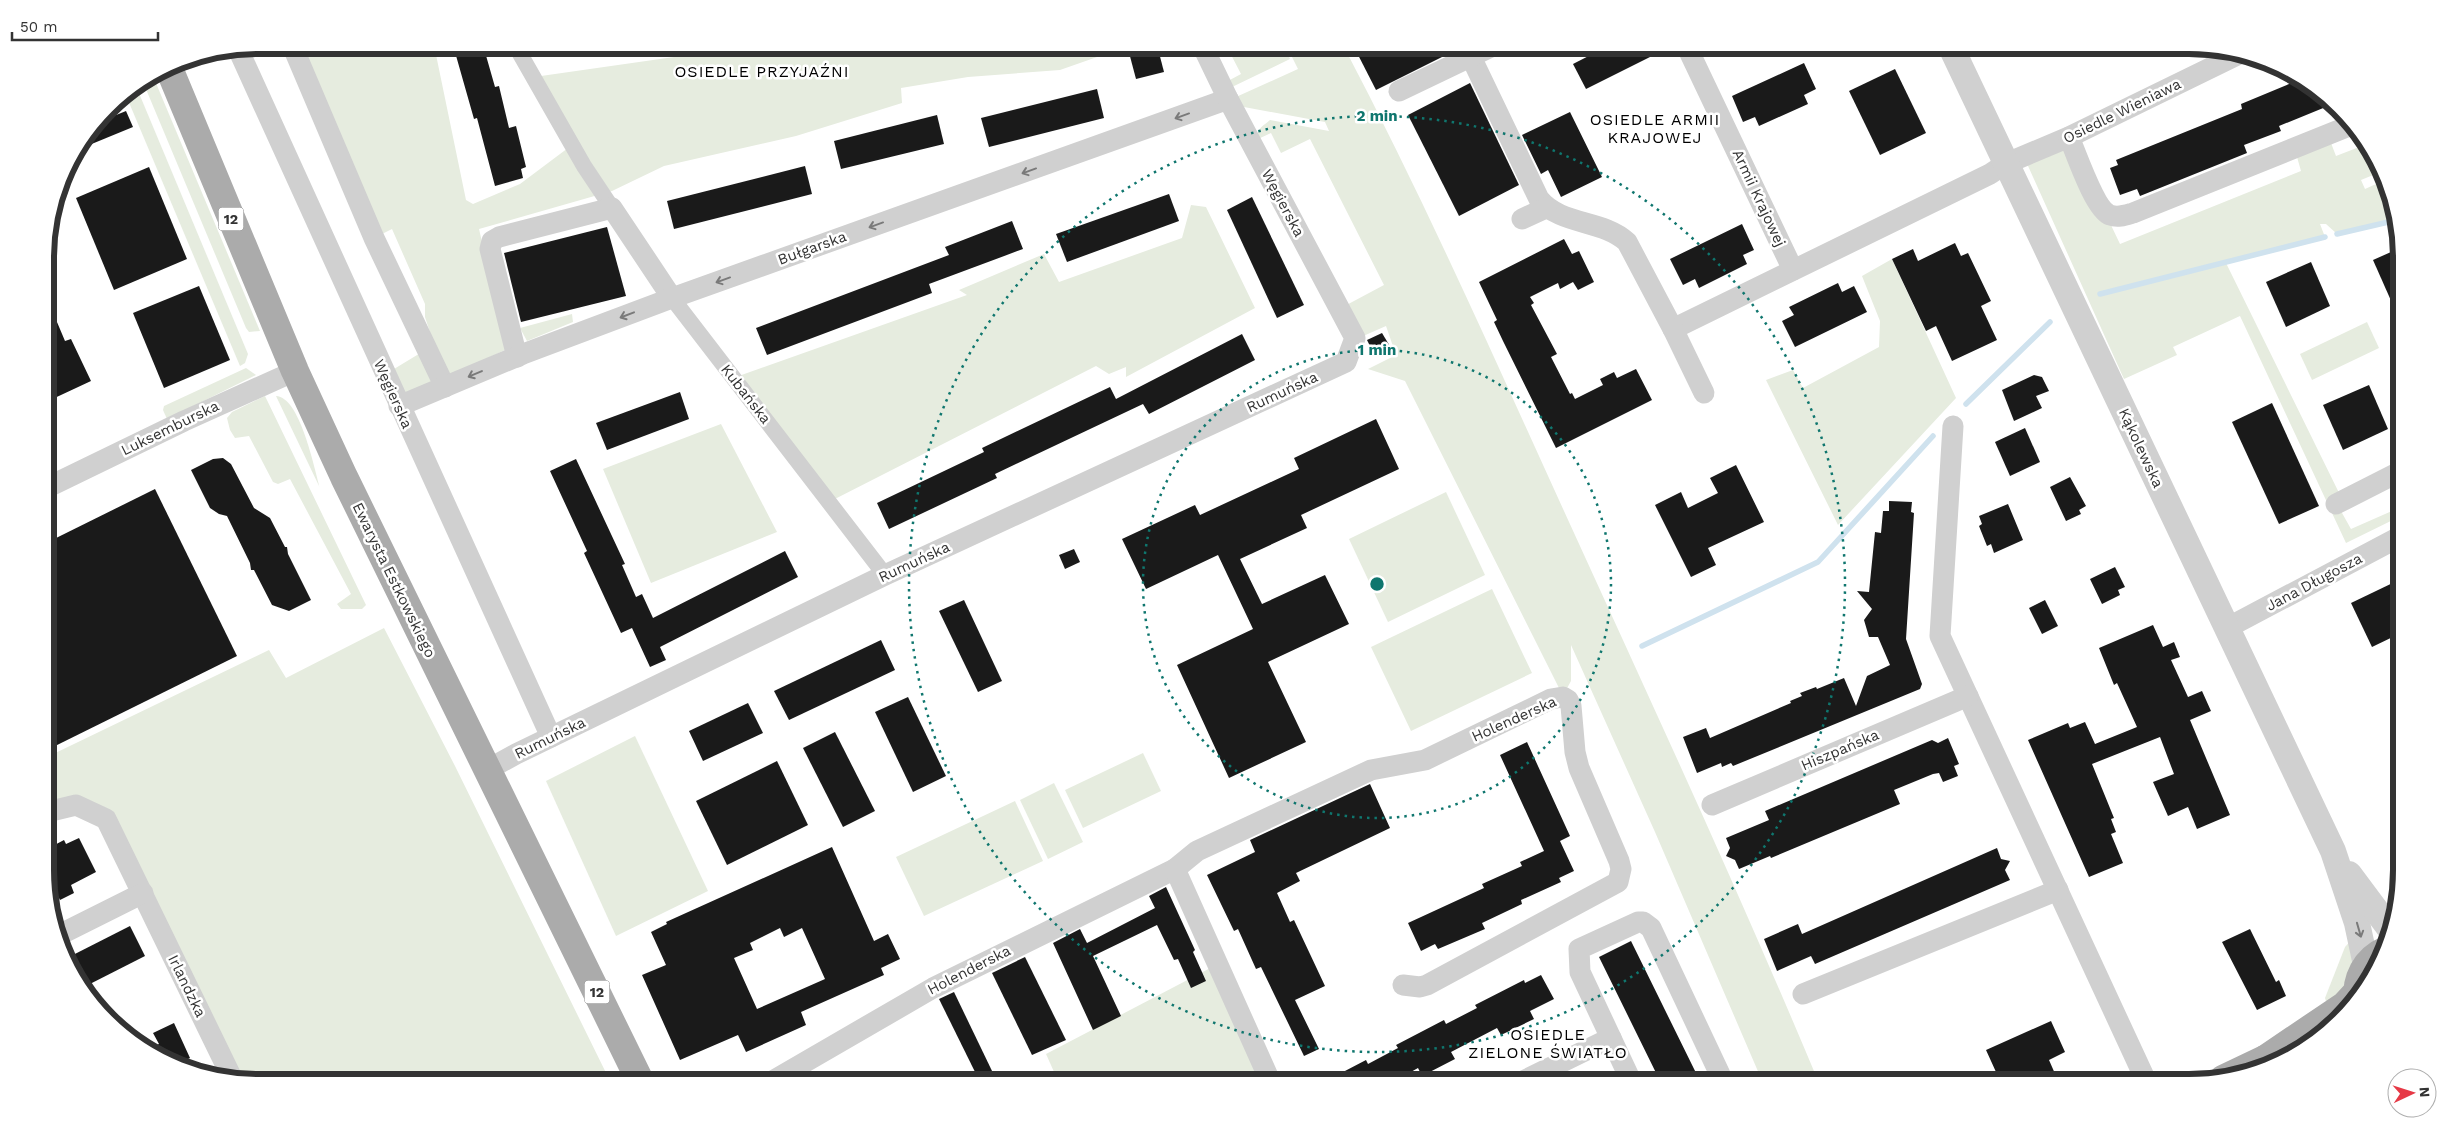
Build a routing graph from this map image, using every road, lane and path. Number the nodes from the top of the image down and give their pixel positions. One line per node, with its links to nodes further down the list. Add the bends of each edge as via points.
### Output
1 (240, 54): 27 (street, Węgierska)
2 (296, 54): 25 (street, via 374,238)
3 (520, 54): 16 (street, Kubańska, via 584,166)
4 (1206, 54): 12 (street, Węgierska)
5 (1477, 54): 8 (street)
6 (1690, 54): 19 (street, Armii Krajowej)
7 (1954, 54): 15 (street, Kąkolewska)
8 (1471, 57): 11 (street); 17 (street)
9 (2229, 58): 14 (street, Osiedle Wieniawa)
10 (171, 73): 24 (main road, Ewarysta Estkowskiego / 12)
11 (1399, 91)
12 (1228, 100): 20 (street, Bułgarska, one-way to 20); 23 (street, Węgierska, via 1355,338)
13 (2346, 127): 14 (street, via 2118,216 2110,215 2099,206)
14 (2069, 137): 15 (street, Osiedle Wieniawa)
15 (2006, 164): 19 (street); 34 (street, Kąkolewska)
16 (612, 208): 20 (street, Kubańska); 22 (street, via 492,241 490,249)
17 (1546, 208): 18 (street); 21 (street, via 1619,234 1627,242)
18 (1522, 219)
19 (1793, 270): 21 (street)
20 (672, 298): 22 (street, Bułgarska, one-way to 22); 33 (street, Kubańska)
21 (1673, 329): 26 (street)
22 (517, 357): 25 (street, Bułgarska, one-way to 25)
23 (1346, 362): 33 (street, Rumuńska)
24 (295, 371): 30 (street, Luksemburska); 37 (main road, Ewarysta Estkowskiego / 12)
25 (444, 387): 27 (street, Bułgarska)
26 (1704, 394)
27 (399, 406): 36 (street, Węgierska)
28 (1953, 426): 35 (street, via 1940,636)
29 (2393, 476): 31 (street)
30 (54, 484)
31 (2336, 504)
32 (2393, 540): 34 (street, Jana Długosza)
33 (885, 575): 36 (street, Rumuńska)
34 (2227, 628): 40 (street, Kąkolewska)
35 (1968, 696): 38 (street, Hiszpańska); 42 (street)
36 (551, 737): 37 (street, Rumuńska)
37 (487, 770): 57 (main road, Ewarysta Estkowskiego / 12)
38 (1712, 805)
39 (54, 811): 43 (street, Irlandzka, via 76,806 106,820)
40 (2333, 851): 44 (street, Kąkolewska); 46 (street, Kąkolewska, one-way to 46, via 2357,923)
41 (1176, 868): 48 (street, Holenderska, via 1197,851 1371,770 1425,760 1563,697 1571,706 1579,768 1619,861 1618,882 1427,985); 58 (street, Holenderska, via 933,988); 59 (street)
42 (2058, 890): 50 (street); 63 (street)
43 (143, 894): 45 (street); 56 (street, Irlandzka)
44 (2386, 923)
45 (64, 933)
46 (2374, 955)
47 (2367, 970): 49 (main road)
48 (1404, 985)
49 (2358, 986)
50 (1803, 994)
51 (2334, 1013): 54 (main road)
52 (1611, 1038): 60 (street); 61 (street); 62 (street, via 1580,972 1579,949 1633,923 1643,922 1651,928)
53 (2271, 1057): 54 (main road)
54 (2265, 1059): 55 (main road)
55 (2259, 1062)
56 (229, 1073)
57 (637, 1074)
58 (785, 1074)
59 (1267, 1074)
60 (1537, 1074)
61 (1628, 1074)
62 (1720, 1074)
63 (2143, 1074)

